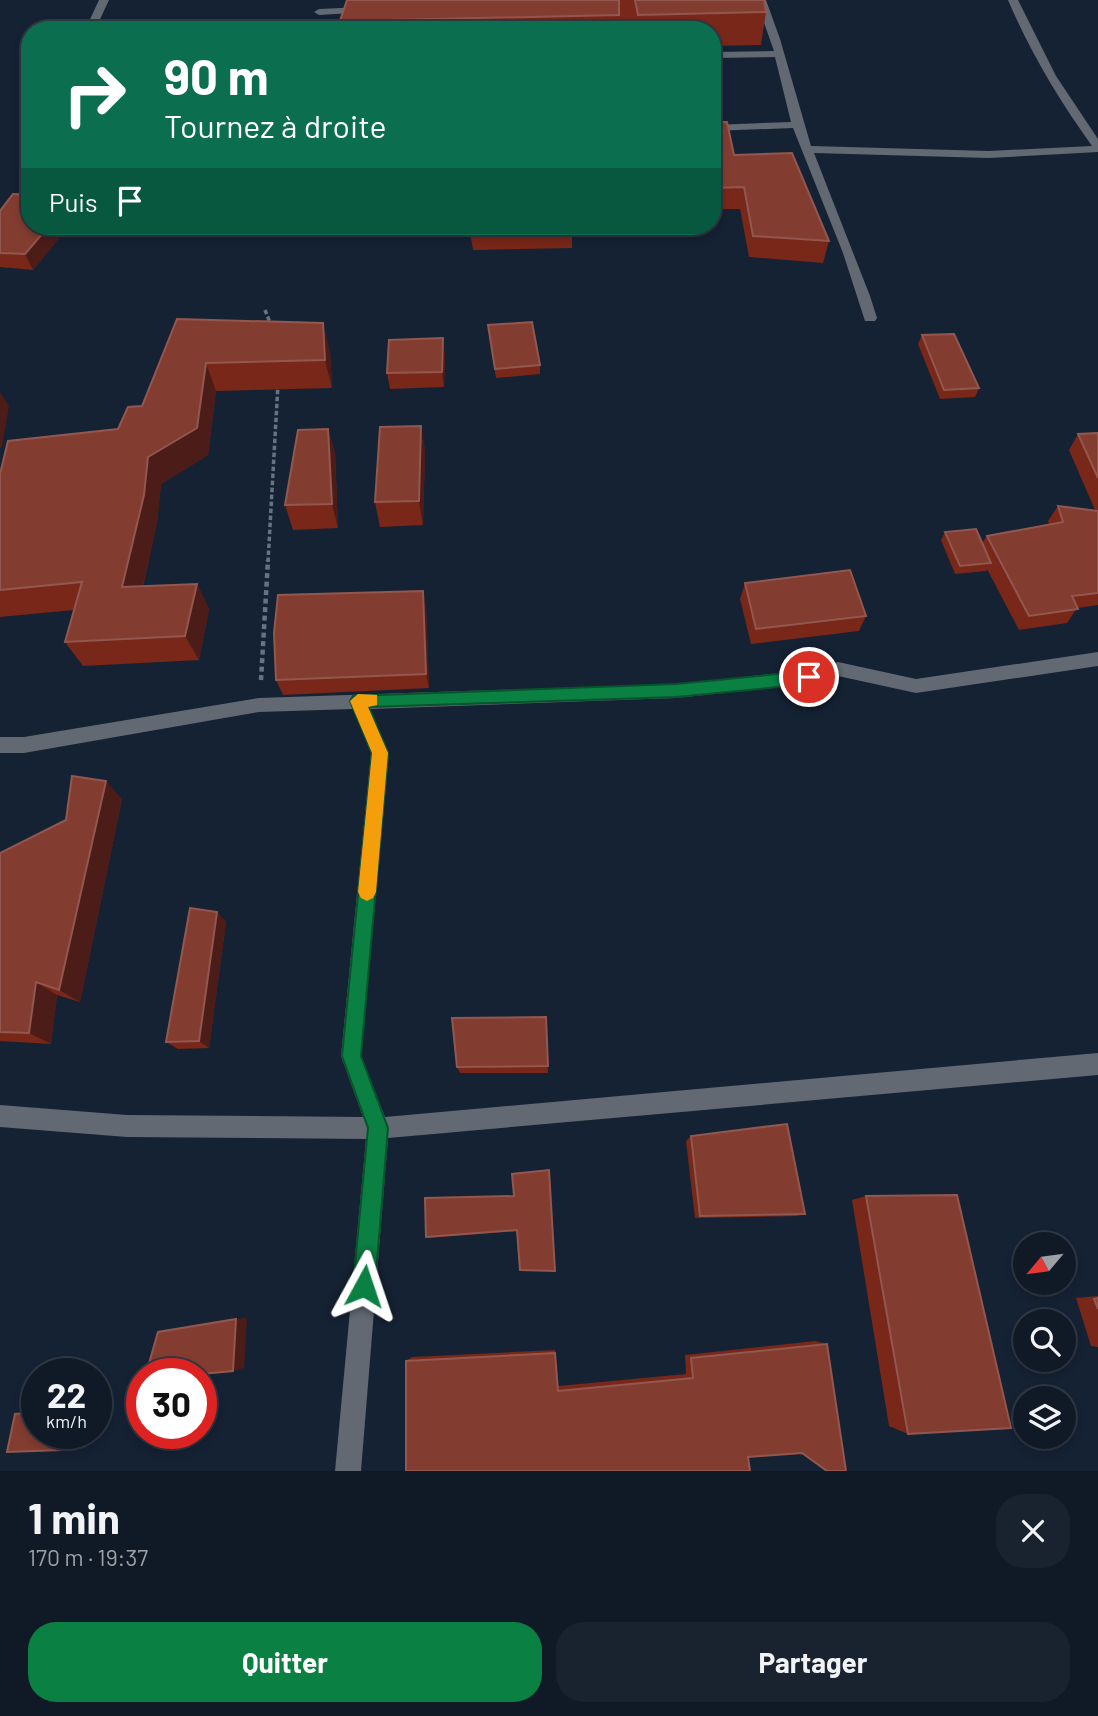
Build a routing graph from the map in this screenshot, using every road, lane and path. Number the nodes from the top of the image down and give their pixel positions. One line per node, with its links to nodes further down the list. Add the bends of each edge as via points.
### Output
1 (104, 0): 6 (street)
2 (1013, 0): 11 (street, via 1051,78)
3 (757, 1): 7 (street)
4 (374, 9): 5 (street)
5 (320, 12)
6 (94, 21)
7 (779, 54): 8 (street); 9 (street)
8 (721, 55)
9 (797, 125): 10 (street); 12 (street)
10 (721, 128)
11 (1098, 148): 12 (street, via 1062,153 928,155)
12 (806, 149): 14 (street, via 856,268)
13 (265, 310): 15 (path)
14 (870, 318)
15 (275, 334)
16 (279, 373): 19 (path)
17 (1098, 659): 18 (street, via 916,687 838,669 809,677 676,691)
18 (358, 701): 19 (street); 23 (street, via 380,753 351,1056)
19 (259, 705): 20 (street, via 24,745)
20 (0, 745)
21 (1098, 1064): 23 (street)
22 (0, 1116): 23 (street, via 127,1126)
23 (378, 1128): 24 (street)
24 (348, 1471)

